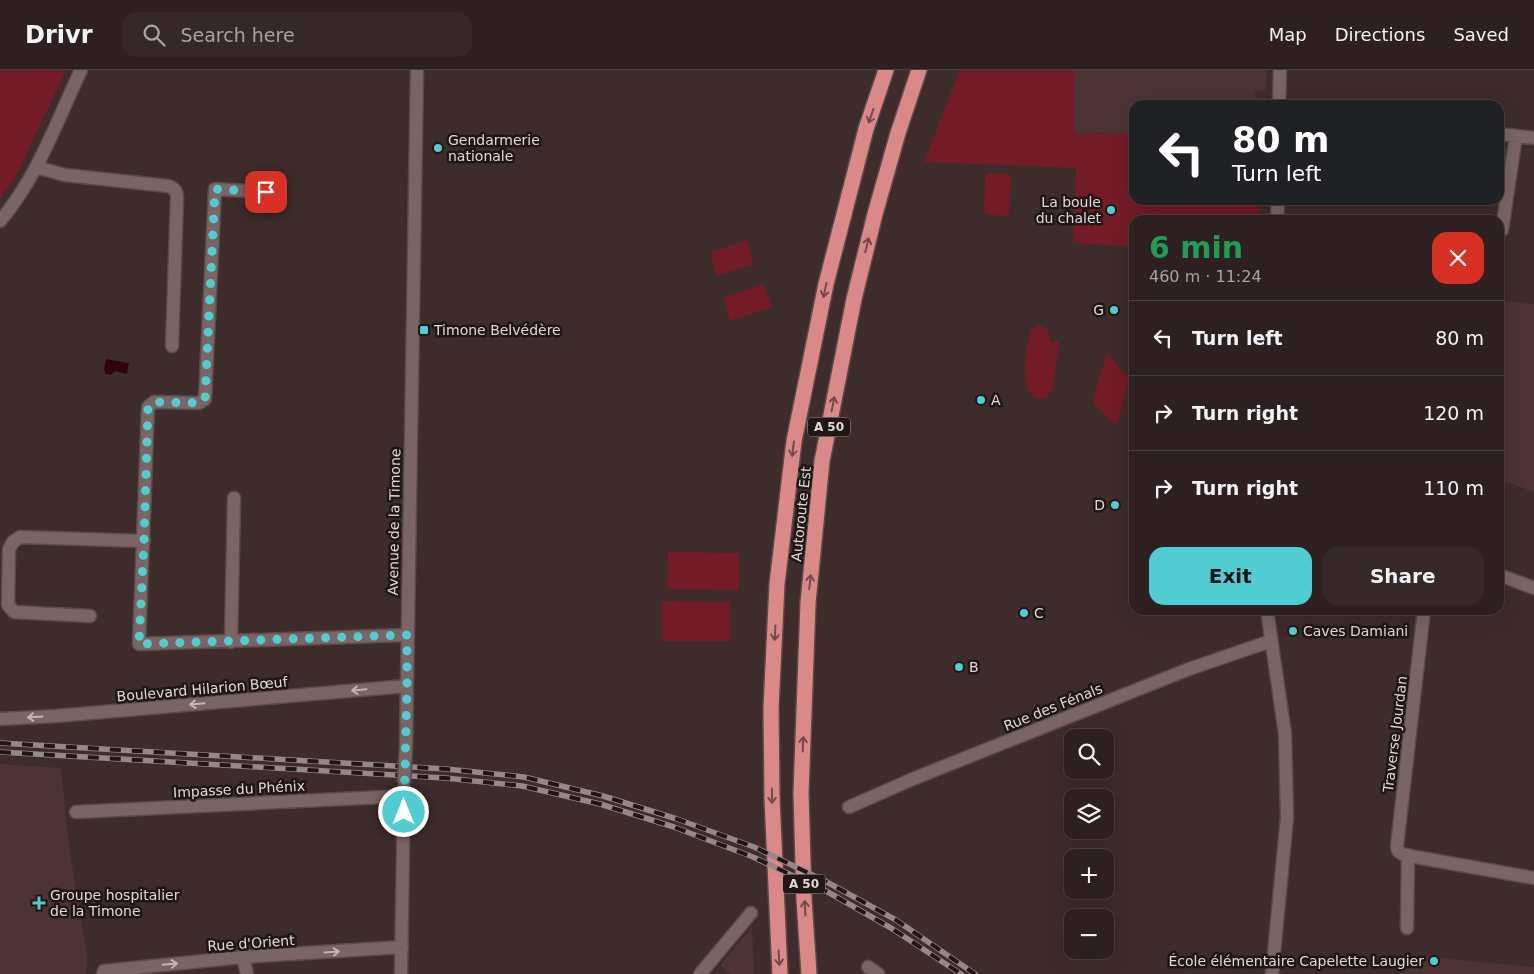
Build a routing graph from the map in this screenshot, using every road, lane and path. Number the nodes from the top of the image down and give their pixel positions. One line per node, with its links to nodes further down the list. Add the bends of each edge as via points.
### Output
1 (81, 70): 10 (street)
2 (417, 70): 22 (street, Avenue de la Timone)
3 (886, 70): 40 (highway, Autoroute Est / A 50, one-way to 40, via 866,129 826,284 791,460 777,584 771,708)
4 (919, 70): 41 (highway, Autoroute Est / A 50, one-way to 4, via 802,784 808,603 822,461 854,299 875,214)
5 (1280, 70): 6 (street)
6 (1279, 100)
7 (1504, 135): 8 (street)
8 (1516, 136): 9 (street); 12 (street)
9 (1534, 138)
10 (36, 167): 13 (street, via 14,205); 14 (street, via 65,176 168,186 177,193)
11 (266, 192): 16 (street, via 215,189 205,399 199,403 154,402 148,407)
12 (1504, 217)
13 (0, 221)
14 (172, 346)
15 (234, 498): 24 (street)
16 (144, 541): 21 (street, via 20,537 13,542 9,549 8,605 14,612); 24 (street, via 139,644)
17 (1504, 577): 18 (street)
18 (1534, 588)
19 (1268, 615): 23 (street)
20 (1423, 615): 30 (street, Traverse Jourdan, via 1397,846 1398,851)
21 (90, 616)
22 (407, 635): 24 (street); 25 (street, Avenue de la Timone)
23 (1271, 641): 28 (street, Rue des Fénals, via 1189,669); 42 (street, via 1285,734 1287,818)
24 (231, 642)
25 (407, 686): 26 (street, Boulevard Hilarion Bœuf, one-way to 26); 27 (street, Avenue de la Timone, bridge)
26 (0, 719)
27 (404, 790): 29 (street, Impasse du Phénix); 34 (street, Avenue de la Timone)
28 (848, 807)
29 (76, 812)
30 (1408, 855): 31 (street); 33 (street)
31 (1534, 878)
32 (751, 914): 39 (street)
33 (1407, 928)
34 (402, 947): 35 (street, Rue d'Orient, one-way to 34); 38 (street, Avenue de la Timone)
35 (243, 958): 36 (street, Rue d'Orient, one-way to 35); 37 (street)
36 (103, 972)
37 (247, 974)
38 (401, 974)
39 (700, 974)
40 (780, 974)
41 (809, 974)
42 (1272, 974)

